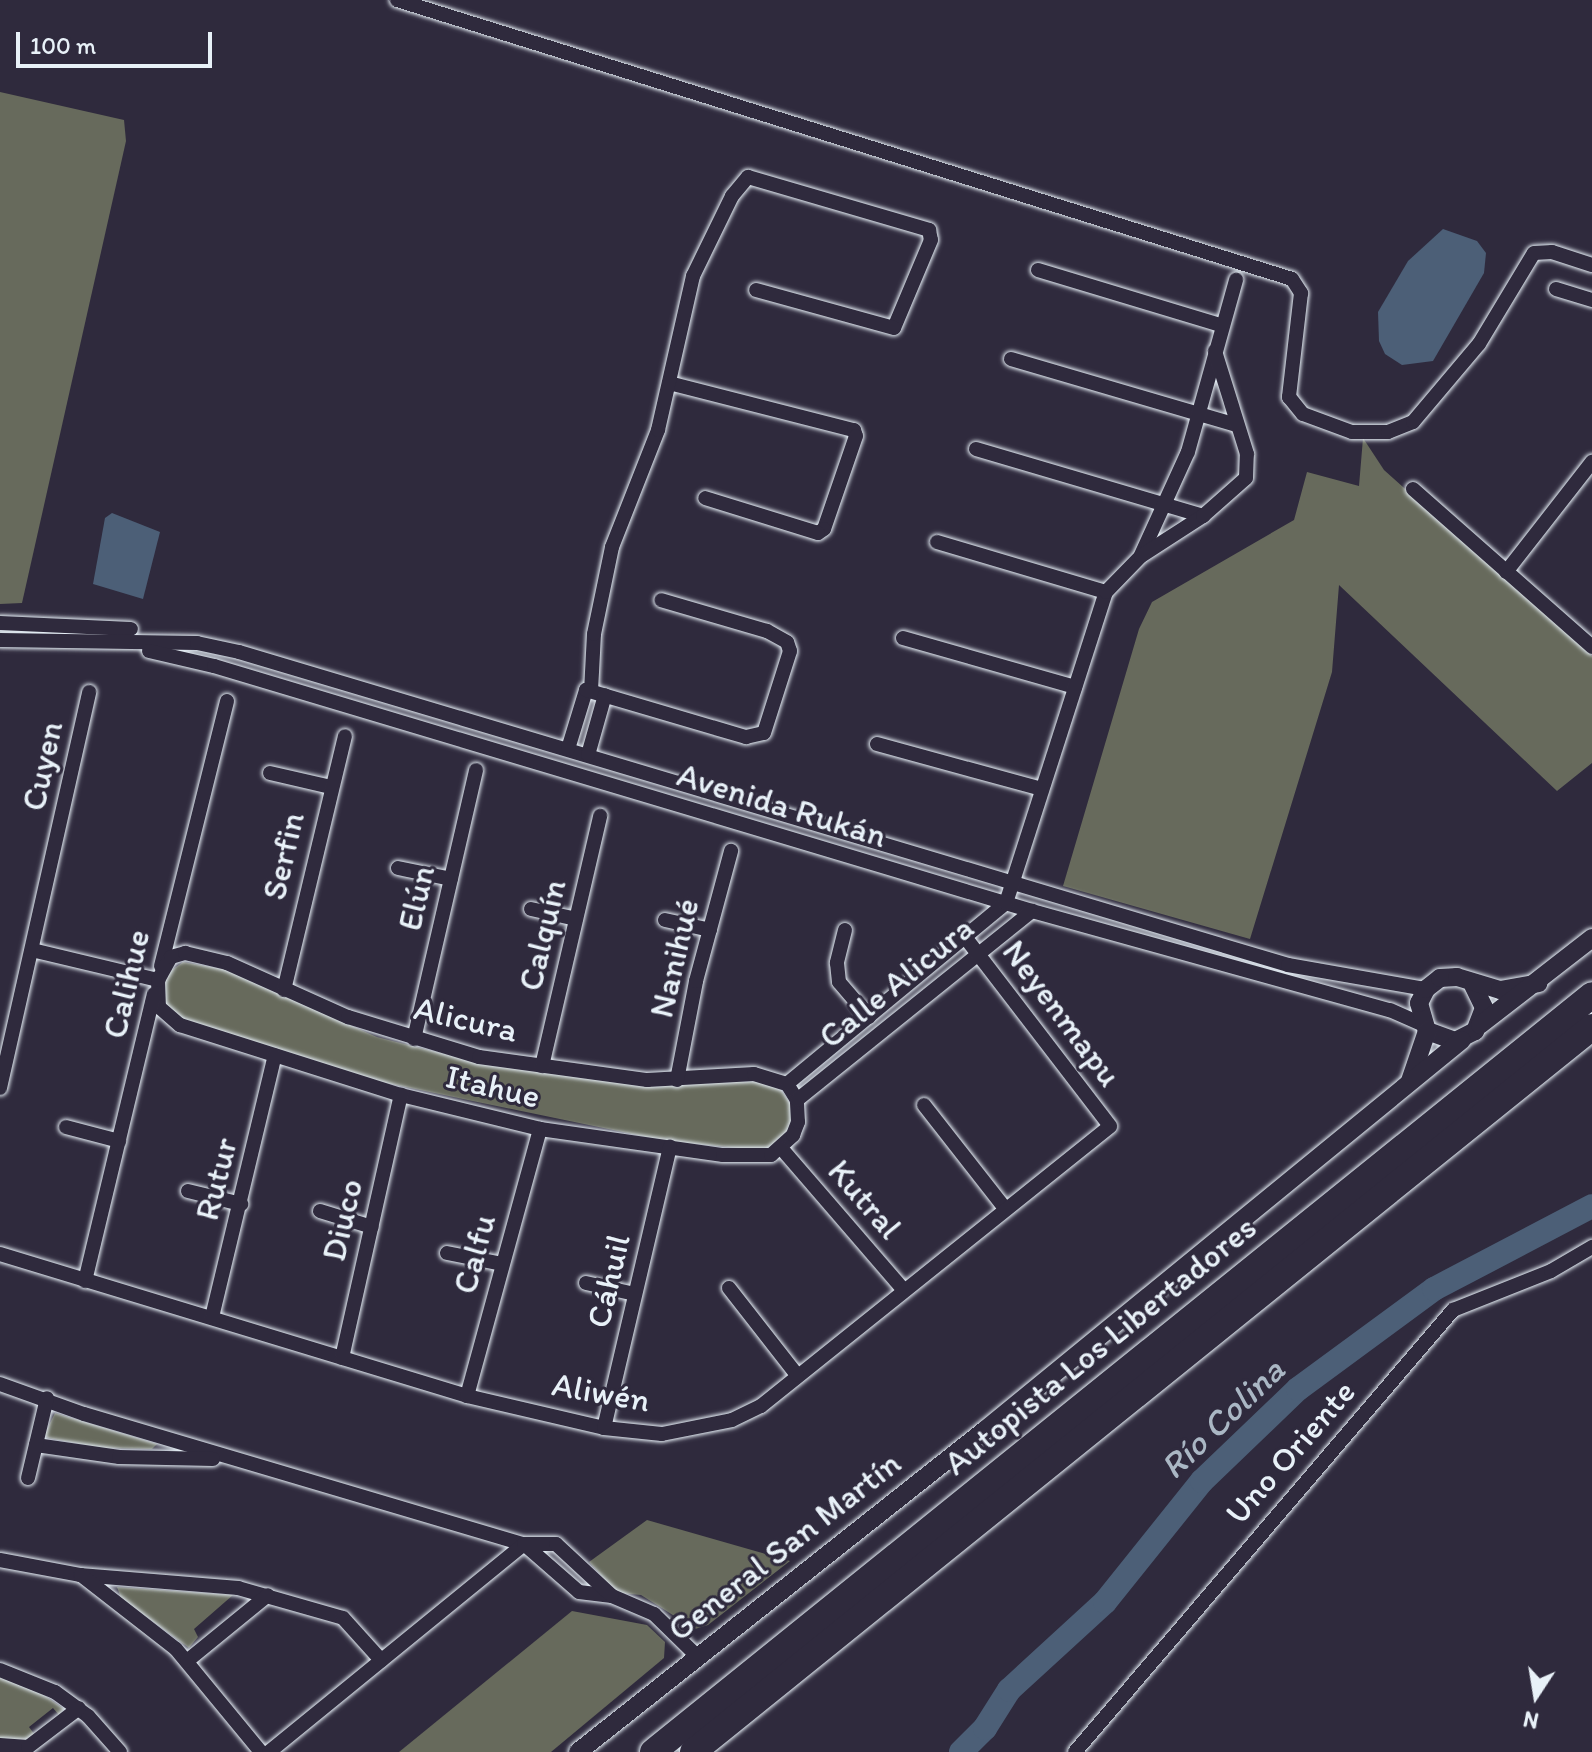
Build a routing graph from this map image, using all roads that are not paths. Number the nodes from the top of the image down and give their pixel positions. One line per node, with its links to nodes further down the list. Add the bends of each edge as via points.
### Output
1 (397, 0): 2 (street, via 1292,279 1301,293 1289,397 1303,414 1352,432 1388,432 1413,422 1479,344 1534,253 1552,252)
2 (1592, 265)
3 (1038, 270): 8 (street)
4 (1236, 280): 8 (street)
5 (1556, 289): 7 (street)
6 (756, 290): 11 (street, via 894,328 931,240 929,230 748,177 720,219 693,276)
7 (1592, 300)
8 (1220, 325): 9 (street)
9 (1215, 351): 12 (street); 13 (street)
10 (1011, 359): 12 (street)
11 (669, 383): 17 (street, via 854,430 856,436 824,529 818,533); 33 (street, via 650,456 612,547 594,634)
12 (1199, 415): 13 (street); 18 (street)
13 (1236, 425): 19 (street, via 1247,454 1246,478)
14 (976, 449): 18 (street)
15 (1590, 470): 22 (street)
16 (1413, 489): 22 (street)
17 (705, 498)
18 (1167, 506): 19 (street); 21 (street)
19 (1203, 516): 21 (street)
20 (937, 542): 23 (street)
21 (1141, 556): 23 (street)
22 (1506, 572): 30 (street)
23 (1106, 592): 31 (street)
24 (661, 600): 33 (street, via 767,631 787,642 790,651 764,733 746,737)
25 (0, 623): 26 (street)
26 (131, 629)
27 (903, 638): 31 (street)
28 (0, 640): 29 (street, Avenida Rukán)
29 (123, 645): 35 (street, Avenida Rukán, via 197,643 239,652); 38 (street, Avenida Rukán, via 214,666)
30 (1592, 647)
31 (1075, 687): 44 (street)
32 (89, 692): 62 (street, Cuyen)
33 (594, 692): 39 (street); 40 (street)
34 (227, 701): 65 (street, Calihue)
35 (482, 724): 38 (street); 39 (street, Avenida Rukán)
36 (345, 736): 43 (street, Serfin)
37 (877, 744): 44 (street)
38 (476, 745): 47 (street, Avenida Rukán)
39 (568, 749): 40 (street, Avenida Rukán)
40 (588, 755): 45 (street, Avenida Rukán)
41 (476, 770): 50 (street, Elún)
42 (270, 773): 43 (street)
43 (331, 787): 69 (street, Serfin)
44 (1041, 789): 51 (street)
45 (747, 802): 47 (street); 51 (street, Avenida Rukán)
46 (600, 816): 55 (street, Calquín)
47 (741, 824): 52 (street, Avenida Rukán)
48 (731, 851): 57 (street, Nanihué)
49 (398, 868): 50 (street)
50 (451, 879): 75 (street, Elún)
51 (1015, 881): 52 (street); 61 (street, Avenida Rukán)
52 (1006, 903): 54 (street, Avenida Rukán); 59 (street, Calle Alicura)
53 (531, 909): 55 (street)
54 (1032, 911): 63 (street, Calle Alicura); 64 (street, Avenida Rukán)
55 (576, 919): 78 (street, Calquín)
56 (665, 920): 57 (street)
57 (710, 930): 79 (street, Nanihué)
58 (845, 930): 71 (street, via 837,963 839,982)
59 (965, 937): 63 (street, Neyenmapu); 71 (street, Calle Alicura)
60 (1592, 938): 66 (street)
61 (1211, 942): 64 (street); 68 (street, Avenida Rukán, via 1310,971)
62 (32, 950): 65 (street); 81 (street, Cuyen)
63 (979, 955): 84 (street, Calle Alicura); 86 (street, Neyenmapu)
64 (1206, 959): 74 (street, Avenida Rukán, via 1390,1010)
65 (158, 980): 69 (street, Alicura, via 171,957 185,953 227,963); 77 (street, Itahue, via 159,1007 169,1018); 89 (street, Calihue)
66 (1538, 983): 67 (street, via 1511,990); 72 (street)
67 (1473, 985): 68 (street, via 1449,976); 72 (street, via 1484,1008)
68 (1426, 989): 74 (street, via 1418,1010)
69 (284, 990): 75 (street, Alicura)
70 (1592, 995): 133 (highway, Autopista Los Libertadores)
71 (869, 1017): 80 (street, Calle Alicura)
72 (1480, 1025): 76 (street)
73 (1592, 1027): 134 (highway, Autopista Los Libertadores)
74 (1425, 1028): 76 (street, via 1447,1041); 82 (street, General San Martín)
75 (414, 1039): 78 (street, Alicura, via 479,1057)
76 (1462, 1040): 82 (street, General San Martín)
77 (275, 1055): 83 (street, Itahue); 93 (street, Rutur)
78 (542, 1066): 79 (street, Alicura)
79 (677, 1080): 80 (street, Alicura, via 754,1074)
80 (787, 1084): 84 (street)
81 (0, 1088)
82 (1404, 1090): 123 (street, General San Martín, via 876,1517)
83 (401, 1095): 88 (street, Itahue); 96 (street, Diuco)
84 (797, 1100): 91 (street, via 798,1122)
85 (924, 1105): 94 (street)
86 (1110, 1126): 94 (street, Aliwén)
87 (66, 1127): 89 (street)
88 (540, 1129): 90 (street, Itahue); 100 (street, Calfu)
89 (119, 1141): 101 (street, Calihue)
90 (670, 1147): 91 (street, Itahue, via 752,1158); 105 (street, Cáhuil)
91 (782, 1149): 104 (street, Kutral)
92 (188, 1191): 93 (street)
93 (241, 1204): 106 (street, Rutur)
94 (1004, 1207): 104 (street, Aliwén)
95 (320, 1211): 96 (street)
96 (372, 1227): 107 (street, Diuco)
97 (1592, 1247): 135 (street, Uno Oriente, via 1551,1271 1453,1310)
98 (447, 1253): 100 (street)
99 (0, 1254): 101 (street, Aliwén)
100 (502, 1264): 110 (street, Calfu)
101 (85, 1281): 106 (street, Aliwén)
102 (586, 1283): 105 (street)
103 (729, 1288): 108 (street)
104 (903, 1289): 108 (street, Aliwén)
105 (635, 1294): 112 (street, Cáhuil)
106 (212, 1317): 107 (street, Aliwén)
107 (342, 1358): 110 (street, Aliwén)
108 (797, 1375): 112 (street, Aliwén, via 761,1406 716,1425 662,1434)
109 (0, 1384): 111 (street)
110 (467, 1396): 112 (street, Aliwén)
111 (47, 1398): 113 (street); 114 (street)
112 (604, 1428)
113 (36, 1445): 114 (street, via 119,1457); 115 (street)
114 (230, 1459): 116 (street)
115 (28, 1478)
116 (524, 1544): 118 (street, via 556,1544); 120 (street, via 544,1556); 124 (street)
117 (0, 1560): 119 (street)
118 (577, 1560): 120 (street); 122 (street)
119 (80, 1575): 121 (street, via 207,1582); 125 (street, via 147,1623)
120 (557, 1577): 122 (street, via 579,1592)
121 (268, 1595): 124 (street, via 343,1618); 125 (street)
122 (612, 1596): 123 (street, via 654,1614)
123 (696, 1655): 132 (street, General San Martín)
124 (381, 1660): 131 (street)
125 (187, 1661): 130 (street)
126 (0, 1670): 127 (street, via 41,1684)
127 (79, 1708): 128 (street, via 28,1747); 129 (street)
128 (0, 1745)
129 (120, 1752)
130 (261, 1752)
131 (269, 1752)
132 (578, 1752)
133 (653, 1752)
134 (693, 1752)
135 (1075, 1752)

